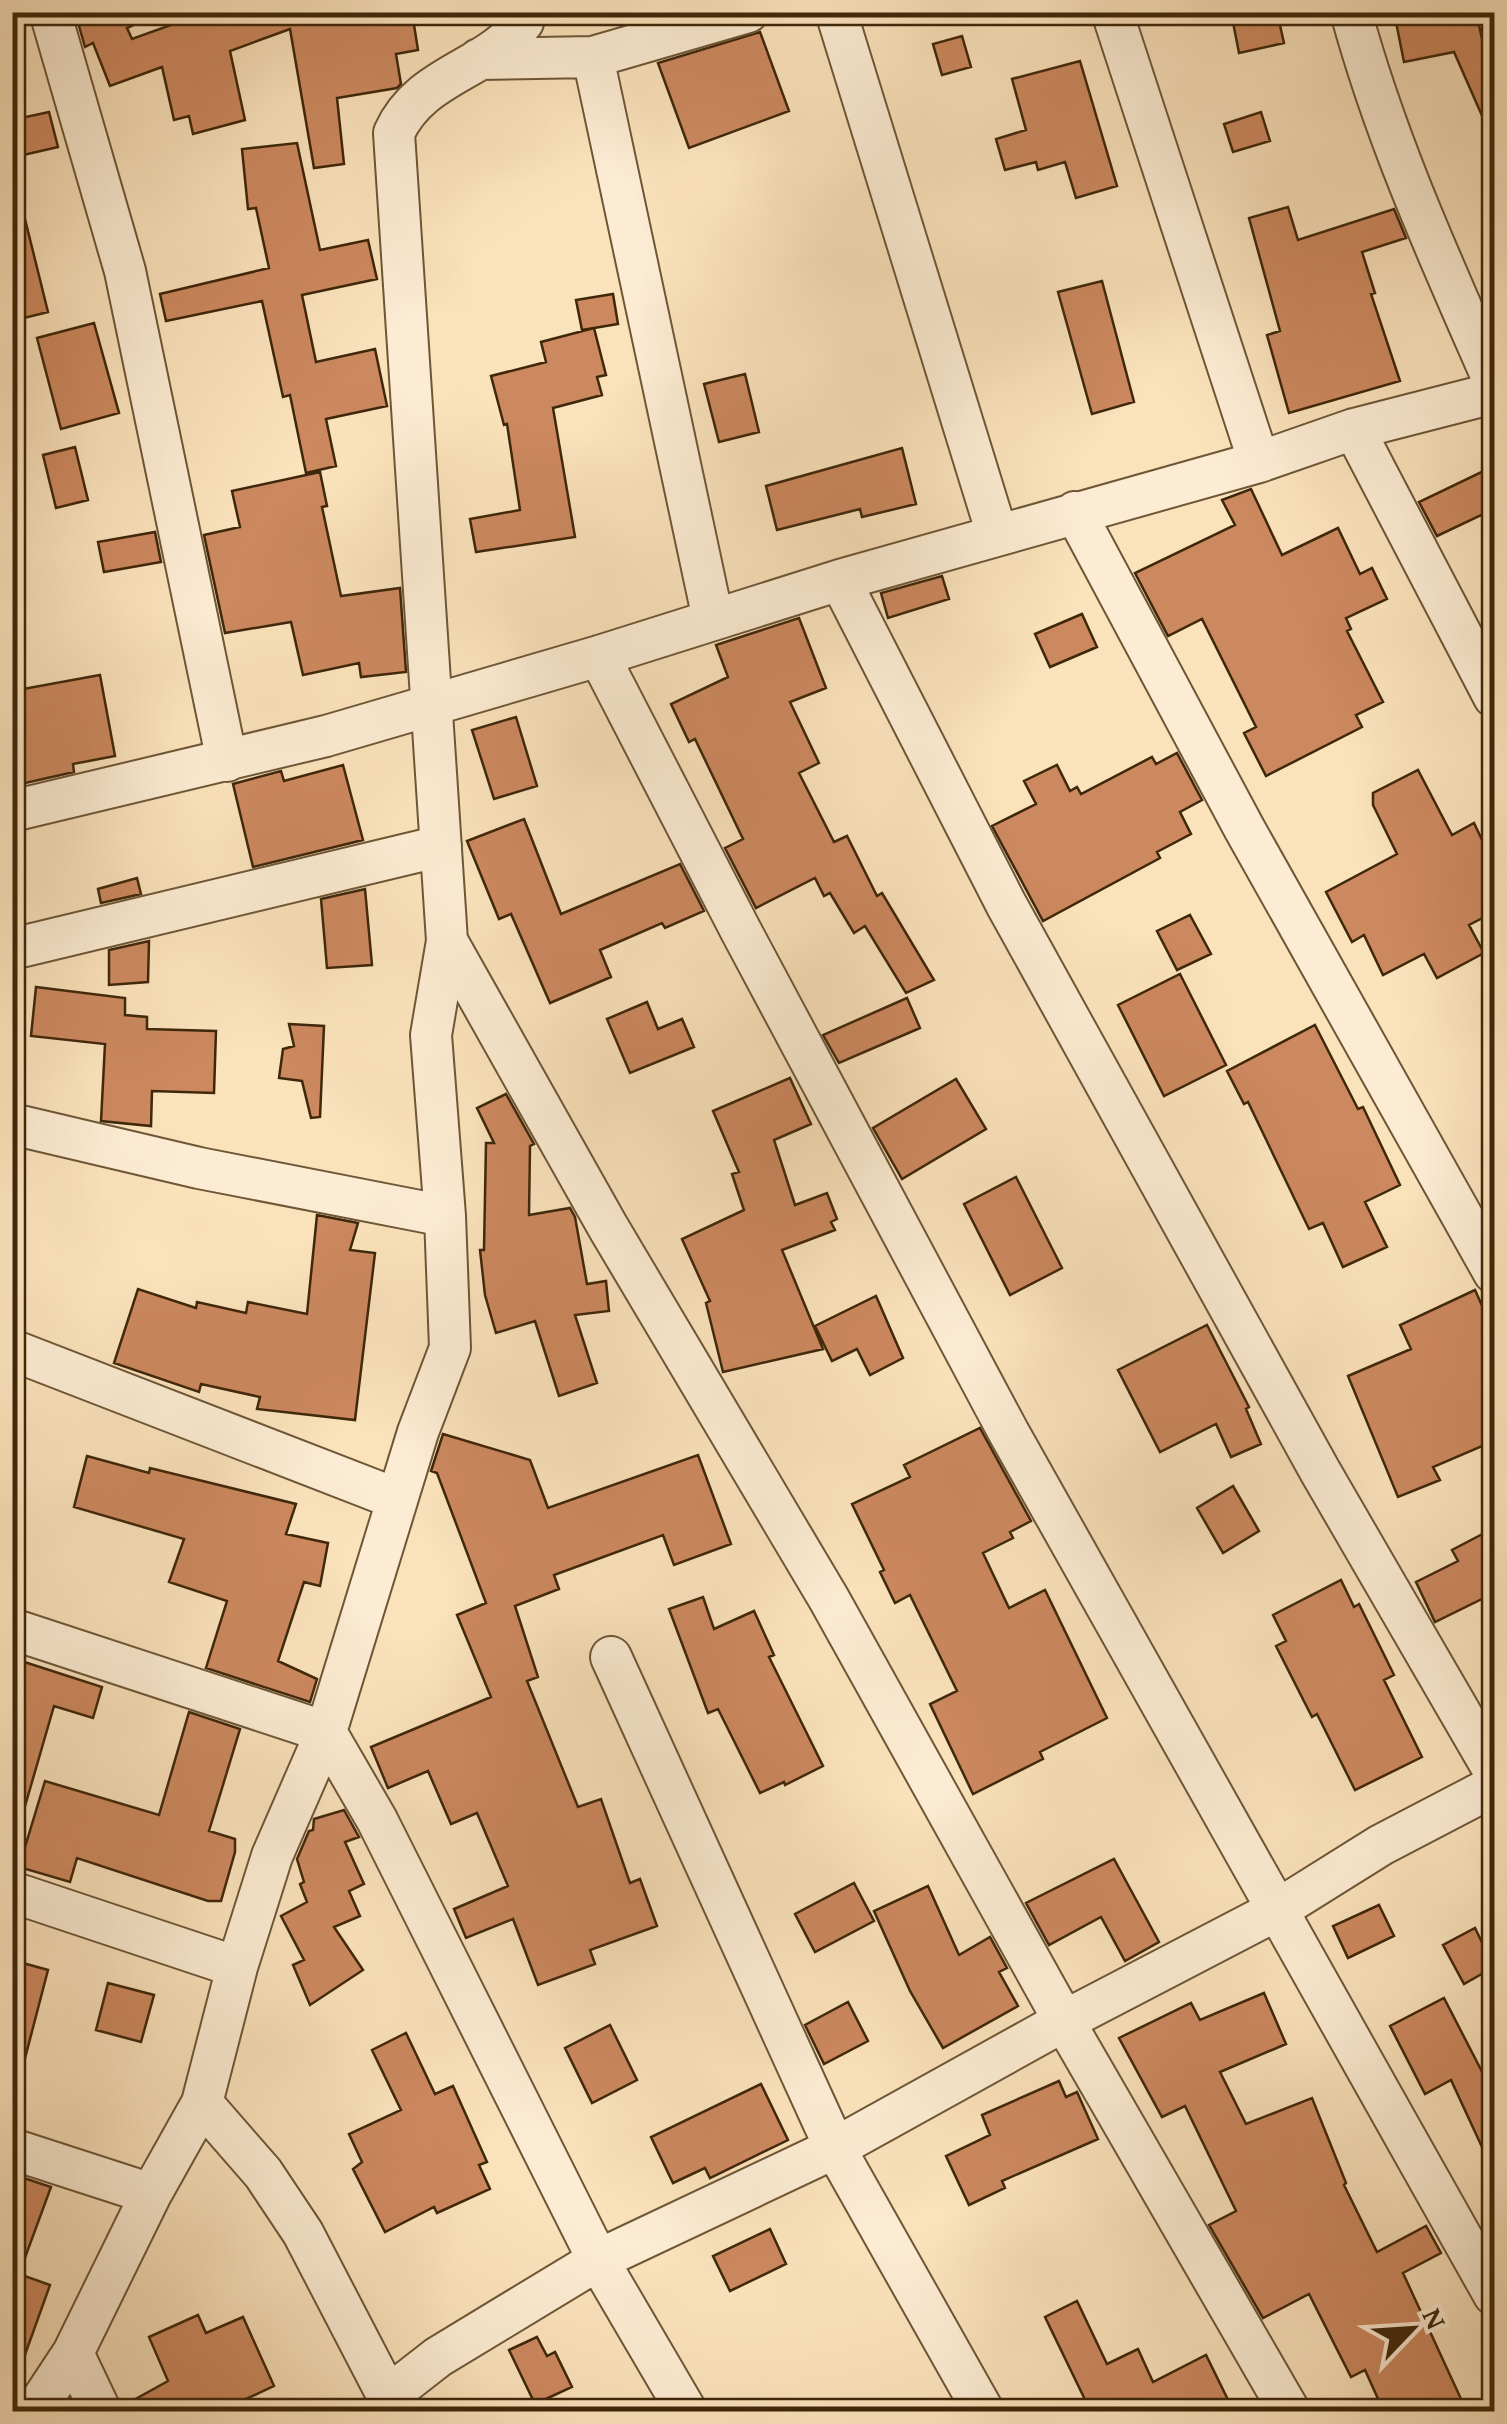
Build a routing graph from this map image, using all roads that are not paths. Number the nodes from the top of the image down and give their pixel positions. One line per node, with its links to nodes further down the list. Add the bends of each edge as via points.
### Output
1 (50, 12): 20 (street, via 125,271)
2 (522, 12): 8 (street, via 512,38)
3 (748, 12): 7 (street)
4 (836, 12): 14 (street)
5 (1112, 12): 12 (street)
6 (1351, 12): 9 (street, via 1412,195)
7 (593, 57): 8 (street); 16 (street)
8 (478, 59): 19 (street, via 415,99 394,134)
9 (1494, 382)
10 (1494, 393): 11 (street)
11 (1354, 430): 12 (street); 18 (street)
12 (1258, 462): 13 (street)
13 (1075, 512): 14 (street); 27 (street)
14 (997, 534): 15 (street)
15 (840, 580): 16 (street); 33 (street, via 1006,904)
16 (713, 620): 17 (street)
17 (599, 656): 19 (street); 36 (street, via 1009,1432)
18 (1494, 697)
19 (432, 703): 20 (street); 22 (street)
20 (227, 761): 21 (street)
21 (12, 811)
22 (441, 846): 23 (street); 24 (street)
23 (447, 941): 26 (street, via 431,1035); 38 (street, via 829,1599)
24 (12, 949)
25 (12, 1124): 26 (street)
26 (445, 1216): 29 (street, via 450,1348)
27 (1494, 1273)
28 (12, 1350): 29 (street)
29 (398, 1499): 32 (street)
30 (12, 1629): 32 (street)
31 (611, 1657): 40 (street)
32 (326, 1732): 37 (street, via 272,1856); 43 (street)
33 (1494, 1772)
34 (1494, 1786): 36 (street)
35 (12, 1892): 37 (street)
36 (1277, 1910): 38 (street); 44 (street)
37 (238, 1967): 39 (street)
38 (1064, 2021): 40 (street); 51 (street)
39 (202, 2103): 42 (street); 46 (street, via 263,2173 303,2234)
40 (835, 2148): 43 (street); 50 (street)
41 (12, 2149): 42 (street)
42 (151, 2194): 45 (street)
43 (598, 2260): 46 (street, via 438,2357); 49 (street)
44 (1494, 2295)
45 (73, 2353): 47 (street); 48 (street)
46 (392, 2404)
47 (27, 2407)
48 (101, 2412)
49 (688, 2412)
50 (984, 2412)
51 (1290, 2412)

